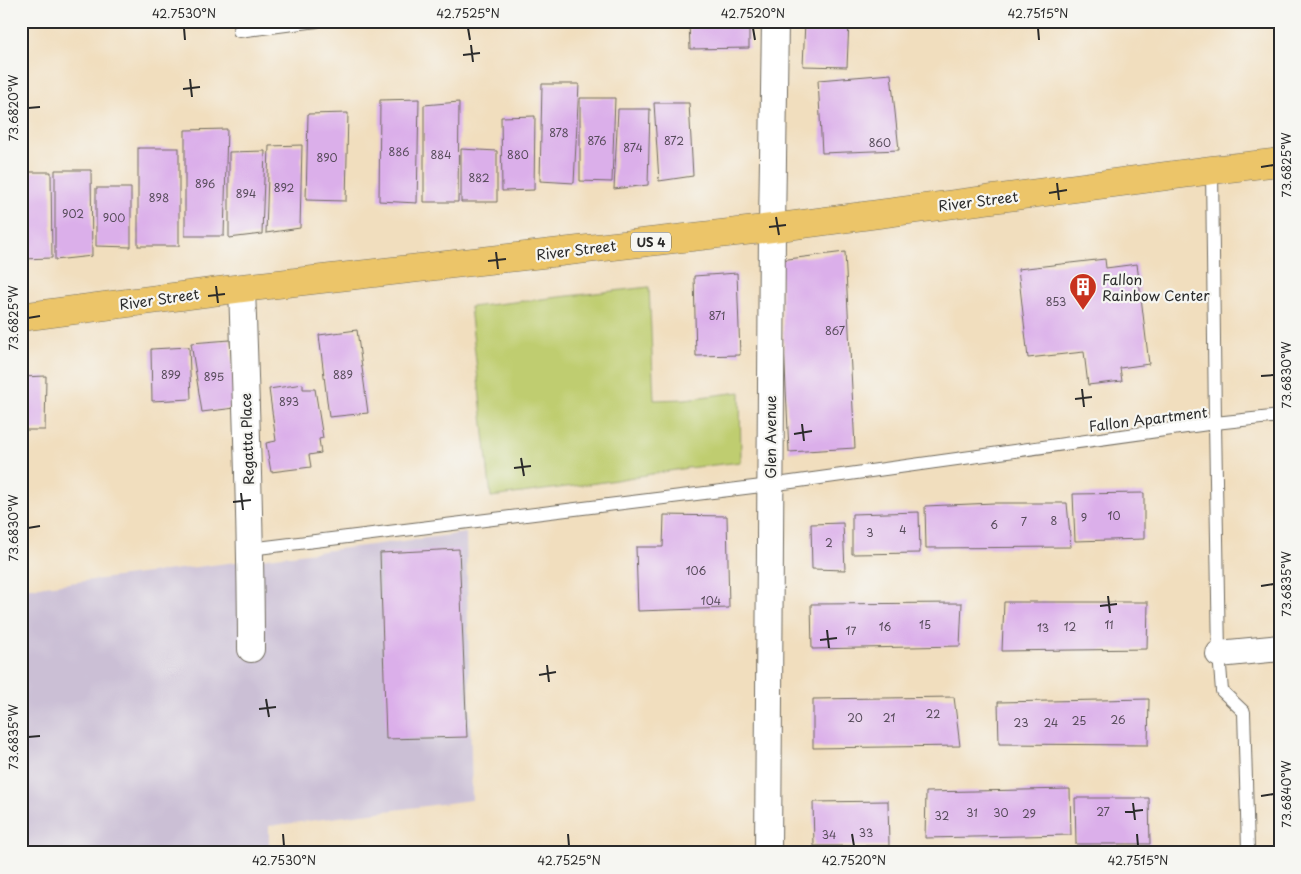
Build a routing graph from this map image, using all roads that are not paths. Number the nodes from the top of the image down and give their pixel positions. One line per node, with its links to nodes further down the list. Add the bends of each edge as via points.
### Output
1 (317, 21): 3 (lane)
2 (775, 21): 6 (street, Glen Avenue)
3 (239, 31)
4 (1280, 162): 5 (main road, River Street / US 4)
5 (1212, 170): 6 (main road, River Street / US 4); 10 (lane)
6 (772, 228): 7 (main road, River Street / US 4); 11 (street, Glen Avenue)
7 (242, 288): 8 (main road, River Street / US 4); 12 (street, Regatta Place)
8 (21, 317)
9 (1280, 416): 10 (lane)
10 (1215, 423): 11 (lane, Fallon Apartment); 15 (lane, Fallon Apartment)
11 (770, 485): 12 (lane, Fallon Apartment); 16 (street, Glen Avenue)
12 (250, 549): 14 (street, Regatta Place)
13 (1280, 648): 15 (street)
14 (251, 649)
15 (1219, 654): 17 (lane, Fallon Apartment, via 1222,691 1244,712 1248,849)
16 (768, 853)
17 (1244, 853)

